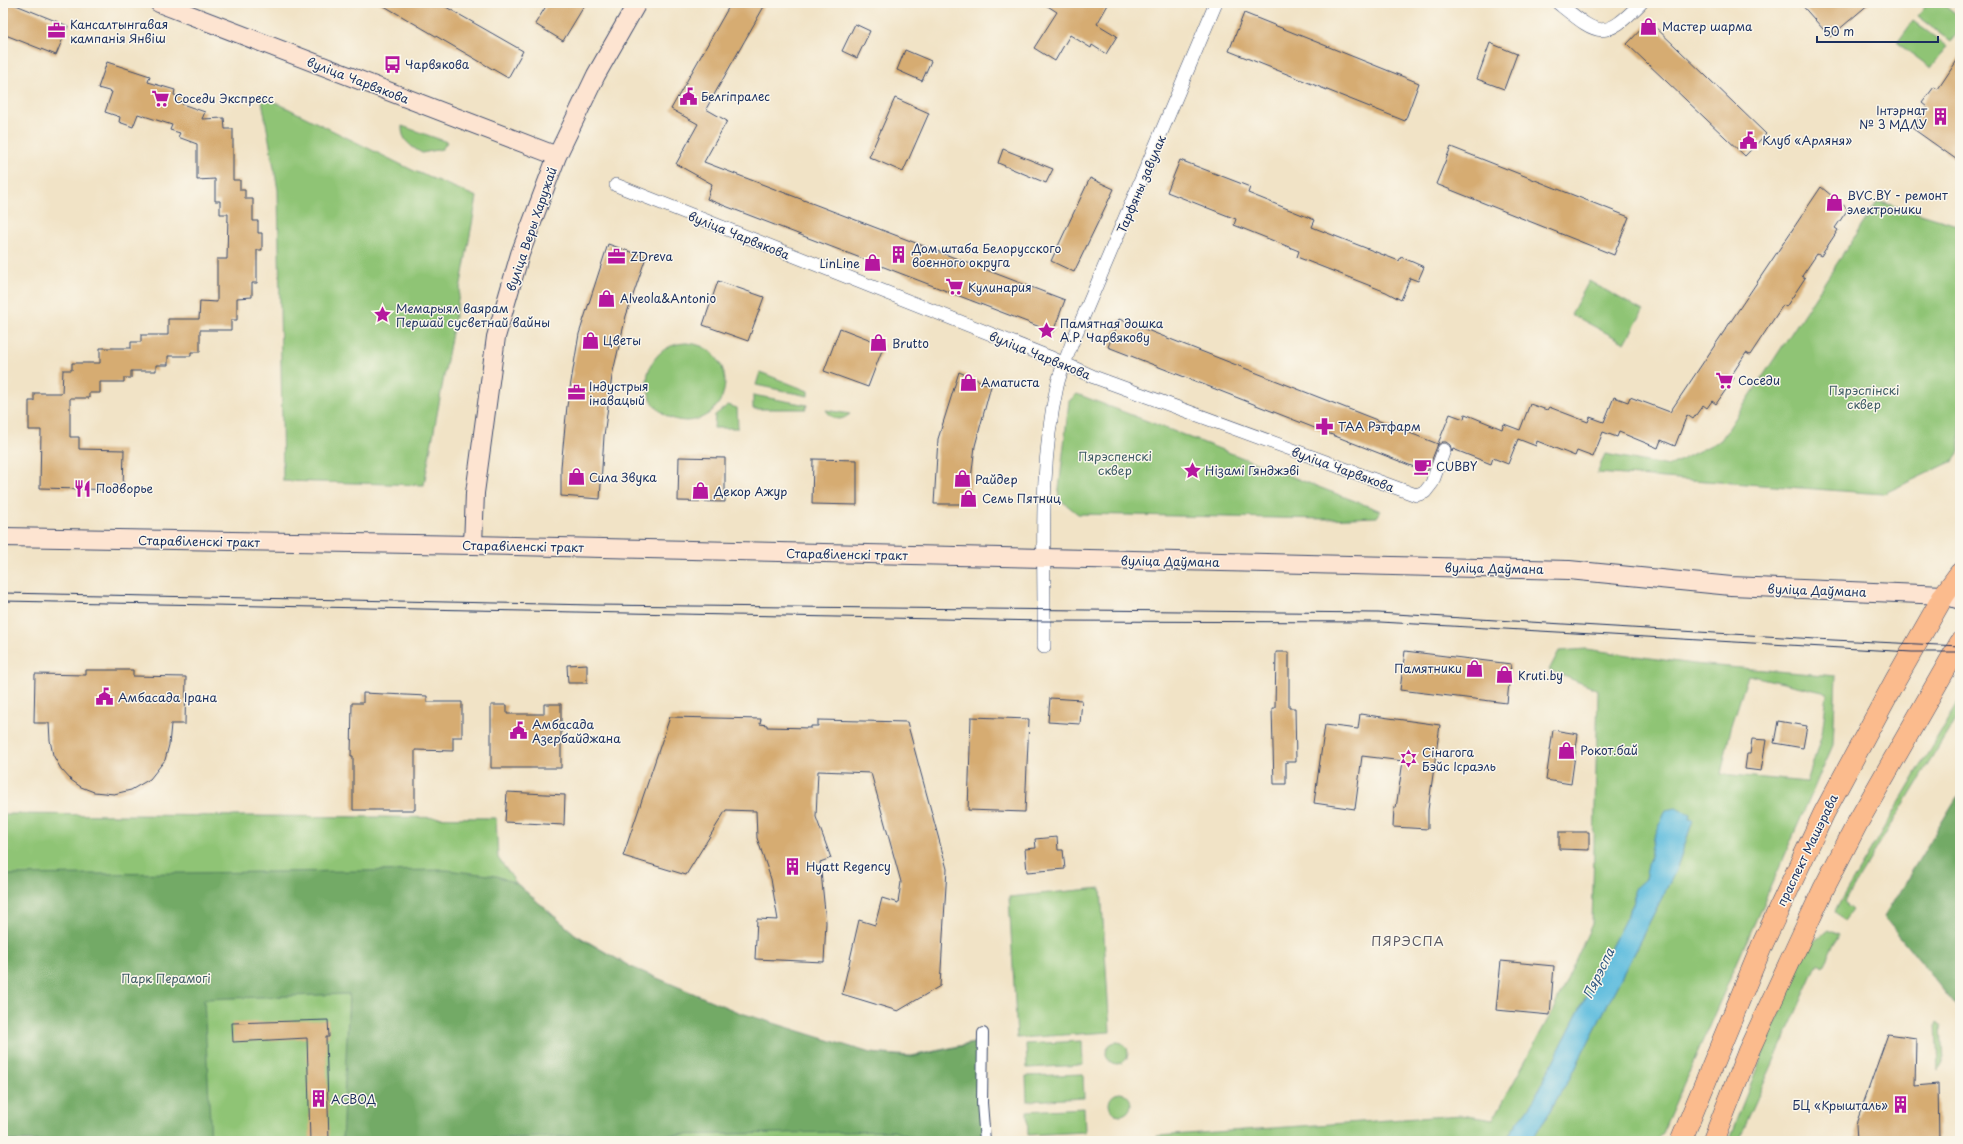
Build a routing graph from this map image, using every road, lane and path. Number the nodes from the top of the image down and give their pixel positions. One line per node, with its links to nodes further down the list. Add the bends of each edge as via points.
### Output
1 (159, 3): 6 (main road, вуліца Чарвякова)
2 (638, 3): 6 (main road, вуліца Веры Харужай, via 596,75)
3 (1216, 3): 8 (street, Тарфяны завулак)
4 (1558, 3): 5 (street, via 1579,20 1601,30 1612,29)
5 (1641, 3)
6 (557, 156): 11 (main road, вуліца Веры Харужай, via 520,254 496,337 475,493)
7 (616, 185): 8 (street, вуліца Чарвякова)
8 (1064, 364): 9 (street, вуліца Чарвякова, via 1416,495 1425,492 1432,483); 12 (street, Тарфяны завулак, via 1057,385 1047,458)
9 (1444, 450)
10 (3, 537): 11 (main road, Старавіленскі тракт)
11 (473, 545): 12 (main road, Старавіленскі тракт)
12 (1043, 558): 14 (main road, вуліца Даўмана, via 1569,570 1731,586); 16 (street, Тарфяны завулак)
13 (1960, 573): 14 (main road, праспект Машэрава)
14 (1952, 598): 18 (main road, праспект Машэрава, via 1824,813 1764,943)
15 (1960, 644): 19 (main road, via 1858,822 1824,888)
16 (1044, 646)
17 (983, 1033): 20 (street, via 982,1103)
18 (1708, 1074): 19 (main road, via 1710,1085 1717,1092 1727,1092); 21 (main road, праспект Машэрава)
19 (1734, 1085): 22 (main road)
20 (985, 1141)
21 (1681, 1141)
22 (1713, 1141)

